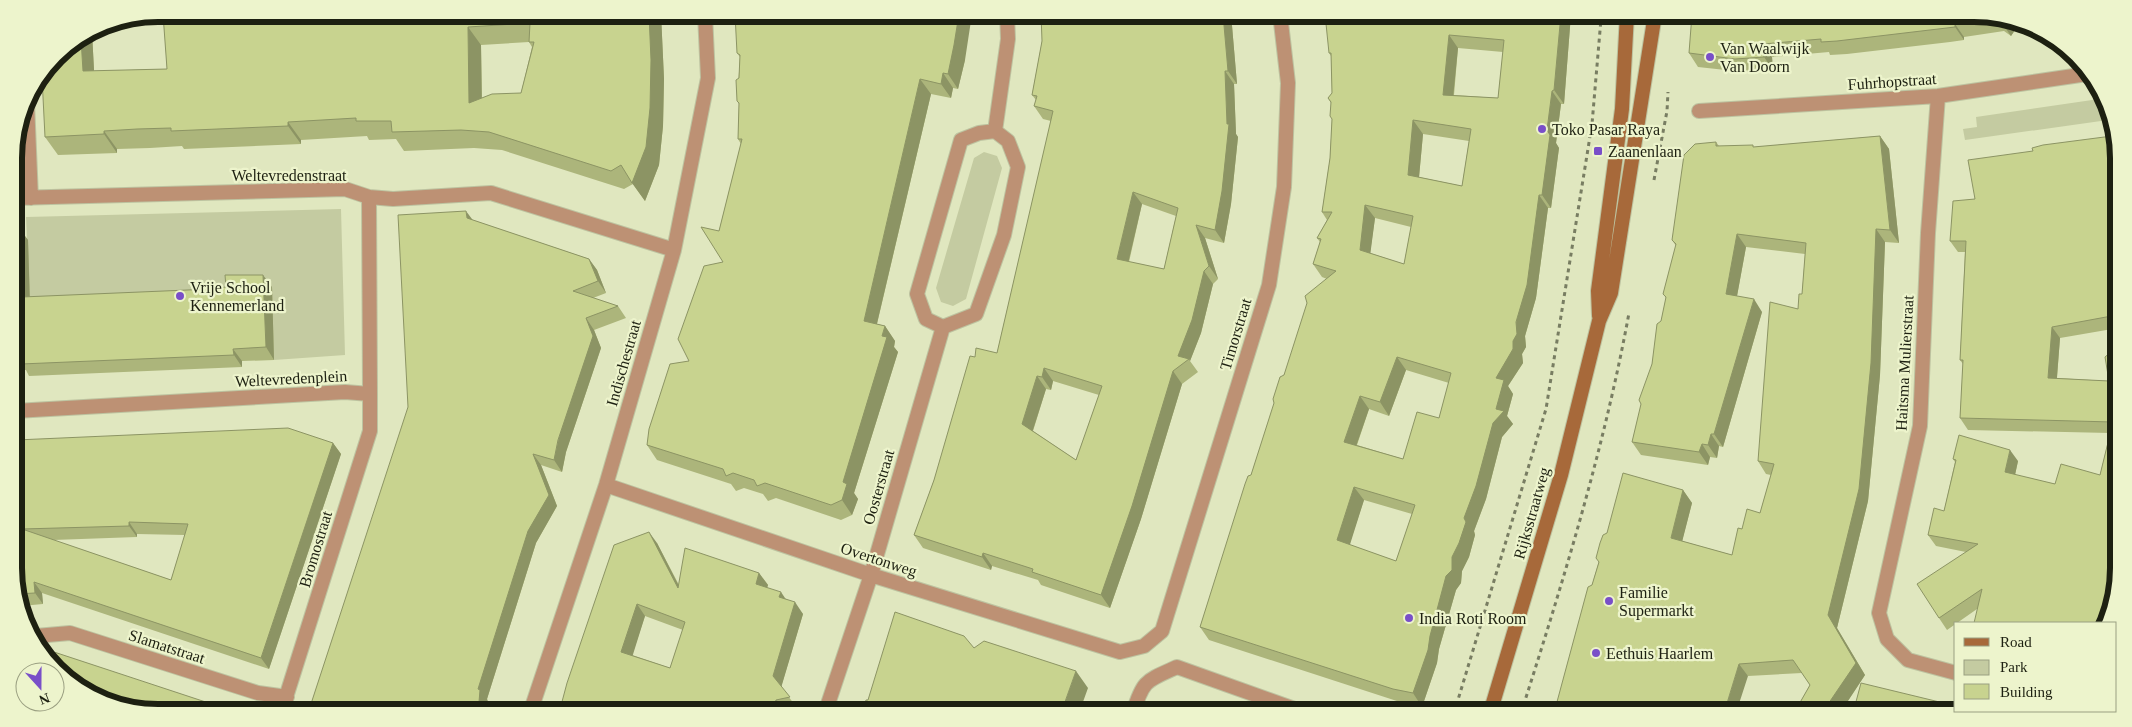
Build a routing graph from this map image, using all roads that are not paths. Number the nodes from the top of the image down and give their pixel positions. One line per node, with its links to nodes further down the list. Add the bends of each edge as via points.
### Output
1 (705, 22): 14 (street, Indischestraat, via 708,78)
2 (1007, 22): 10 (street, via 1008,39)
3 (1281, 22): 22 (street, Timorstraat, via 1288,83 1284,187 1269,285 1162,631)
4 (1627, 22): 15 (main road, Rijksstraatweg, via 1622,109 1598,291)
5 (1653, 22): 15 (main road, Rijksstraatweg, via 1611,293)
6 (2080, 75): 7 (street, Fuhrhopstraat)
7 (1938, 96): 8 (street, Fuhrhopstraat); 23 (street, Haitsma Mulierstraat, via 1928,233 1920,426 1879,613 1887,639 1908,660)
8 (1699, 112)
9 (28, 122): 13 (street)
10 (995, 131): 16 (street, via 1008,141 1018,167 1004,236 976,314); 16 (street, via 961,140 917,294 926,319)
11 (369, 197): 13 (street, Weltevredenstraat, via 344,189); 14 (street, Weltevredenstraat, via 393,199 491,193); 17 (street, Weltevredenplein)
12 (23, 198): 13 (street, Weltevredenstraat)
13 (31, 198)
14 (674, 250): 19 (street, Indischestraat)
15 (1600, 321): 30 (main road, Rijksstraatweg, via 1561,475)
16 (943, 327): 20 (street, Oosterstraat)
17 (370, 394): 18 (street, Weltevredenplein, via 345,392); 24 (street, Bromostraat, via 370,431)
18 (22, 412)
19 (606, 485): 20 (street, Overtonweg); 26 (street, Indischestraat)
20 (871, 575): 22 (street, Overtonweg, via 1120,652); 27 (street, Oosterstraat)
21 (41, 636): 24 (street, Slamatstraat, via 70,633 258,693)
22 (1144, 646)
23 (1954, 672)
24 (287, 697): 25 (street, Bromostraat)
25 (284, 704)
26 (533, 704)
27 (828, 704)
28 (1136, 704): 29 (street, via 1141,688 1177,667)
29 (1281, 704)
30 (1493, 704)

